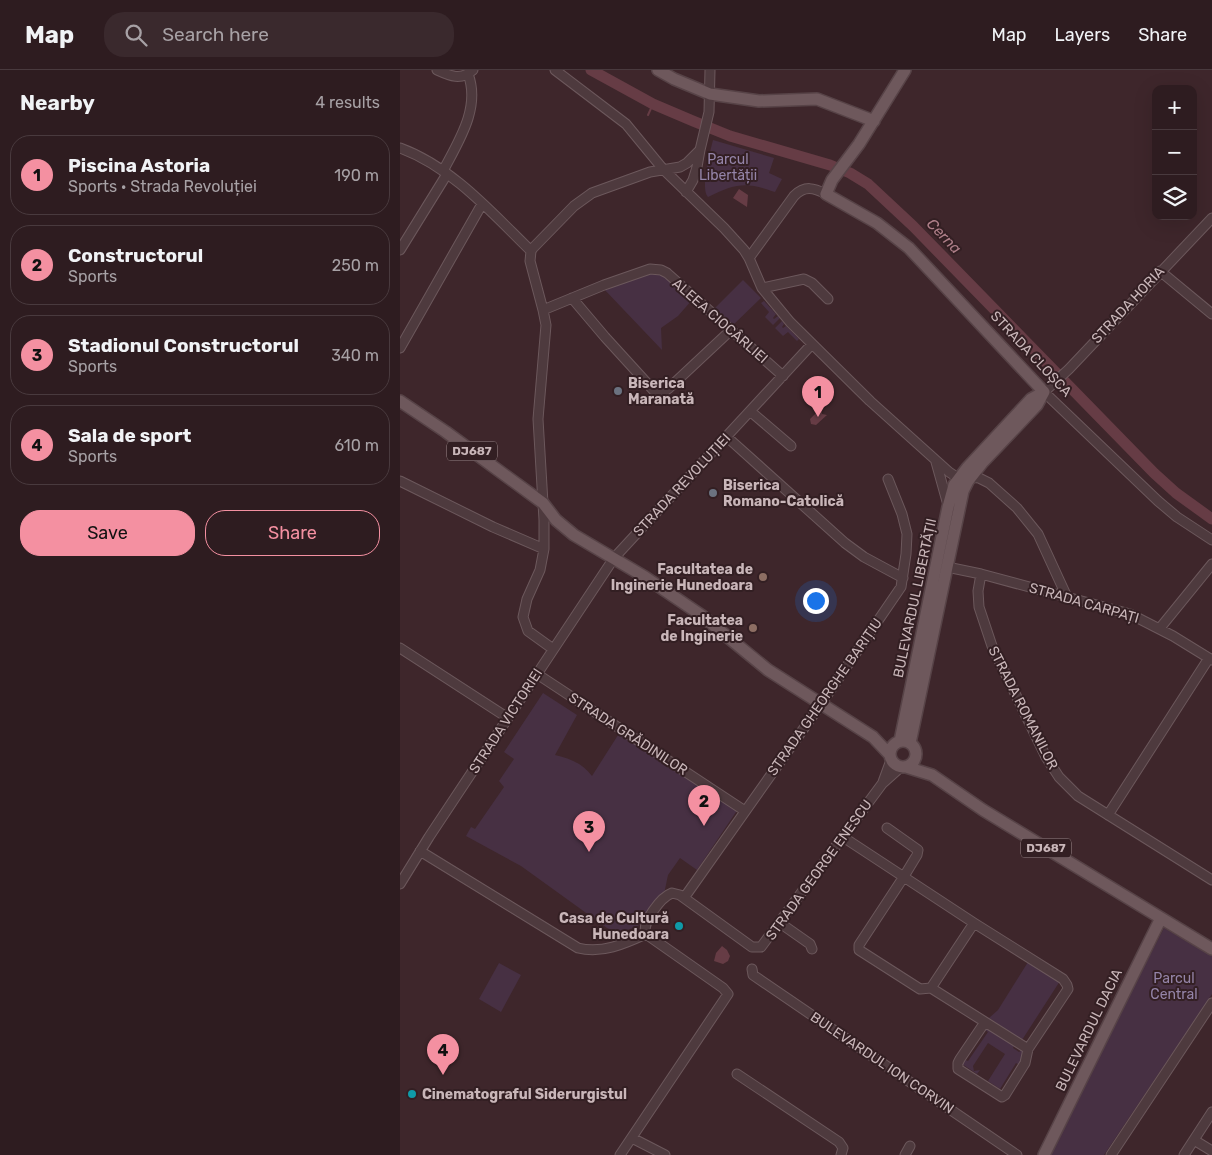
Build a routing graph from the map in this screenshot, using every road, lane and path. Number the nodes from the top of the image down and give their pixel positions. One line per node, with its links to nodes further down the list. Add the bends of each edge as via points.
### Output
1 (437, 70): 6 (street, via 455,77)
2 (554, 70): 11 (street, via 626,124)
3 (658, 70): 7 (main road)
4 (710, 70): 7 (street)
5 (905, 70): 8 (main road)
6 (470, 72): 12 (street, via 472,91 467,123)
7 (710, 94): 8 (main road, via 749,100 817,100); 10 (street)
8 (874, 121): 14 (main road, via 832,180)
9 (400, 148): 12 (street)
10 (700, 148): 11 (street, via 680,167); 13 (street, via 693,180)
11 (663, 169): 13 (street); 18 (street, via 592,193 574,206)
12 (445, 172): 15 (street); 17 (street)
13 (686, 192): 19 (street)
14 (826, 194): 19 (street, via 808,188 800,190); 30 (main road, STRADA CLOȘCA, via 877,223 909,248)
15 (482, 204): 18 (street); 28 (street)
16 (1212, 218): 20 (street, STRADA HORIA)
17 (400, 250)
18 (531, 250): 24 (street, via 532,271)
19 (749, 258): 21 (street)
20 (1160, 271): 25 (street); 30 (street, STRADA HORIA)
21 (762, 288): 23 (street, via 804,279); 27 (street)
22 (572, 298): 24 (street, ALEEA CIOCÂRLIEI); 26 (street, ALEEA CIOCÂRLIEI, via 656,269 667,273); 26 (street, via 656,393 669,388)
23 (828, 299)
24 (544, 310): 39 (street, via 546,335 538,419)
25 (1212, 314)
26 (731, 330): 29 (street, ALEEA CIOCÂRLIEI)
27 (812, 344): 29 (street, STRADA REVOLUȚIEI); 35 (street)
28 (400, 348)
29 (783, 376): 32 (street, STRADA REVOLUȚIEI)
30 (1048, 389): 36 (main road, via 1031,399 980,453); 41 (street, STRADA CLOȘCA, via 1158,501)
31 (400, 401): 39 (main road, DJ687)
32 (750, 411): 33 (street, STRADA REVOLUȚIEI); 34 (street)
33 (727, 437): 43 (street, STRADA REVOLUȚIEI); 47 (street, via 845,543)
34 (790, 446)
35 (936, 462): 36 (street, via 949,472); 40 (street, BULEVARDUL LIBERTĂȚII)
36 (966, 476): 40 (main road, via 953,490); 45 (main road, BULEVARDUL LIBERTĂȚII); 48 (street, via 979,478 993,486 1034,528)
37 (888, 479): 47 (street, STRADA GHEORGHE BARIȚIU, via 907,534)
38 (400, 481): 42 (street)
39 (543, 503): 42 (street); 43 (main road, DJ687, via 566,530)
40 (948, 507): 57 (main road, BULEVARDUL LIBERTĂȚII)
41 (1212, 540)
42 (544, 550): 51 (street, via 524,617 528,631)
43 (614, 558): 51 (street, STRADA VICTORIEI); 54 (main road, DJ687, via 701,615 768,670)
44 (1212, 564): 49 (street)
45 (947, 567): 46 (street, STRADA CARPAȚI); 57 (main road, BULEVARDUL LIBERTĂȚII)
46 (982, 574): 48 (street, STRADA CARPAȚI); 63 (street, STRADA ROMANILOR, via 978,599 988,635 1046,758 1072,791)
47 (903, 578): 54 (street, STRADA GHEORGHE BARIȚIU, via 901,587)
48 (1066, 597): 49 (street, STRADA CARPAȚI, via 1130,614)
49 (1160, 628): 52 (street, STRADA CARPAȚI)
50 (400, 648): 55 (street)
51 (553, 649): 53 (street, STRADA VICTORIEI)
52 (1210, 659): 63 (street)
53 (537, 674): 55 (street, STRADA VICTORIEI); 62 (street, STRADA GRĂDINILOR)
54 (821, 704): 56 (main road, DJ687); 62 (street, STRADA GHEORGHE BARIȚIU)
55 (508, 718): 66 (street, STRADA VICTORIEI)
56 (873, 737): 57 (main road, DJ687); 58 (main road, DJ687)
57 (906, 744): 58 (main road, via 891,747); 59 (main road, via 915,758); 60 (main road, DJ687)
58 (890, 758): 59 (main road, DJ687, via 897,766); 61 (street, STRADA GEORGE ENESCU)
59 (904, 767): 60 (main road, DJ687); 61 (street, STRADA GEORGE ENESCU)
60 (932, 775): 71 (main road, DJ687, via 983,810)
61 (882, 784): 65 (street, STRADA GEORGE ENESCU)
62 (745, 811): 70 (street, STRADA GHEORGHE BARIȚIU)
63 (1108, 815): 68 (street, STRADA ROMANILOR)
64 (887, 828): 67 (street, via 918,850)
65 (843, 837): 67 (street); 72 (street, STRADA GEORGE ENESCU)
66 (420, 851): 69 (street, STRADA VICTORIEI); 74 (street, via 578,948 605,949)
67 (903, 878): 73 (street); 78 (street, via 858,948 861,953 920,989)
68 (1212, 880)
69 (400, 884)
70 (684, 898): 72 (street, STRADA GEORGE ENESCU, via 752,947 764,944); 74 (street, via 672,893 662,898 645,924)
71 (1161, 918): 76 (main road, DJ687); 93 (main road, BULEVARDUL DACIA)
72 (780, 923): 75 (street, via 810,944)
73 (974, 924): 78 (street); 81 (street, via 1063,978 1067,985 1066,993)
74 (646, 934): 84 (street, via 728,992)
75 (812, 949)
76 (1212, 949)
77 (752, 969): 92 (street, BULEVARDUL ION CORVIN, via 753,975)
78 (931, 988): 80 (street)
79 (1212, 1004): 94 (street)
80 (985, 1022): 81 (street); 81 (street, via 960,1058 958,1068 1000,1096 1005,1095 1025,1063)
81 (1028, 1049)
82 (737, 1074): 90 (street, via 839,1142 843,1148)
83 (1212, 1112): 85 (street)
84 (632, 1138): 88 (street); 89 (street)
85 (1194, 1140): 87 (street); 95 (street)
86 (910, 1146): 91 (street)
87 (1212, 1151)
88 (620, 1155)
89 (664, 1155)
90 (841, 1155)
91 (905, 1155)
92 (1017, 1155)
93 (1044, 1155)
94 (1111, 1155)
95 (1184, 1155)

